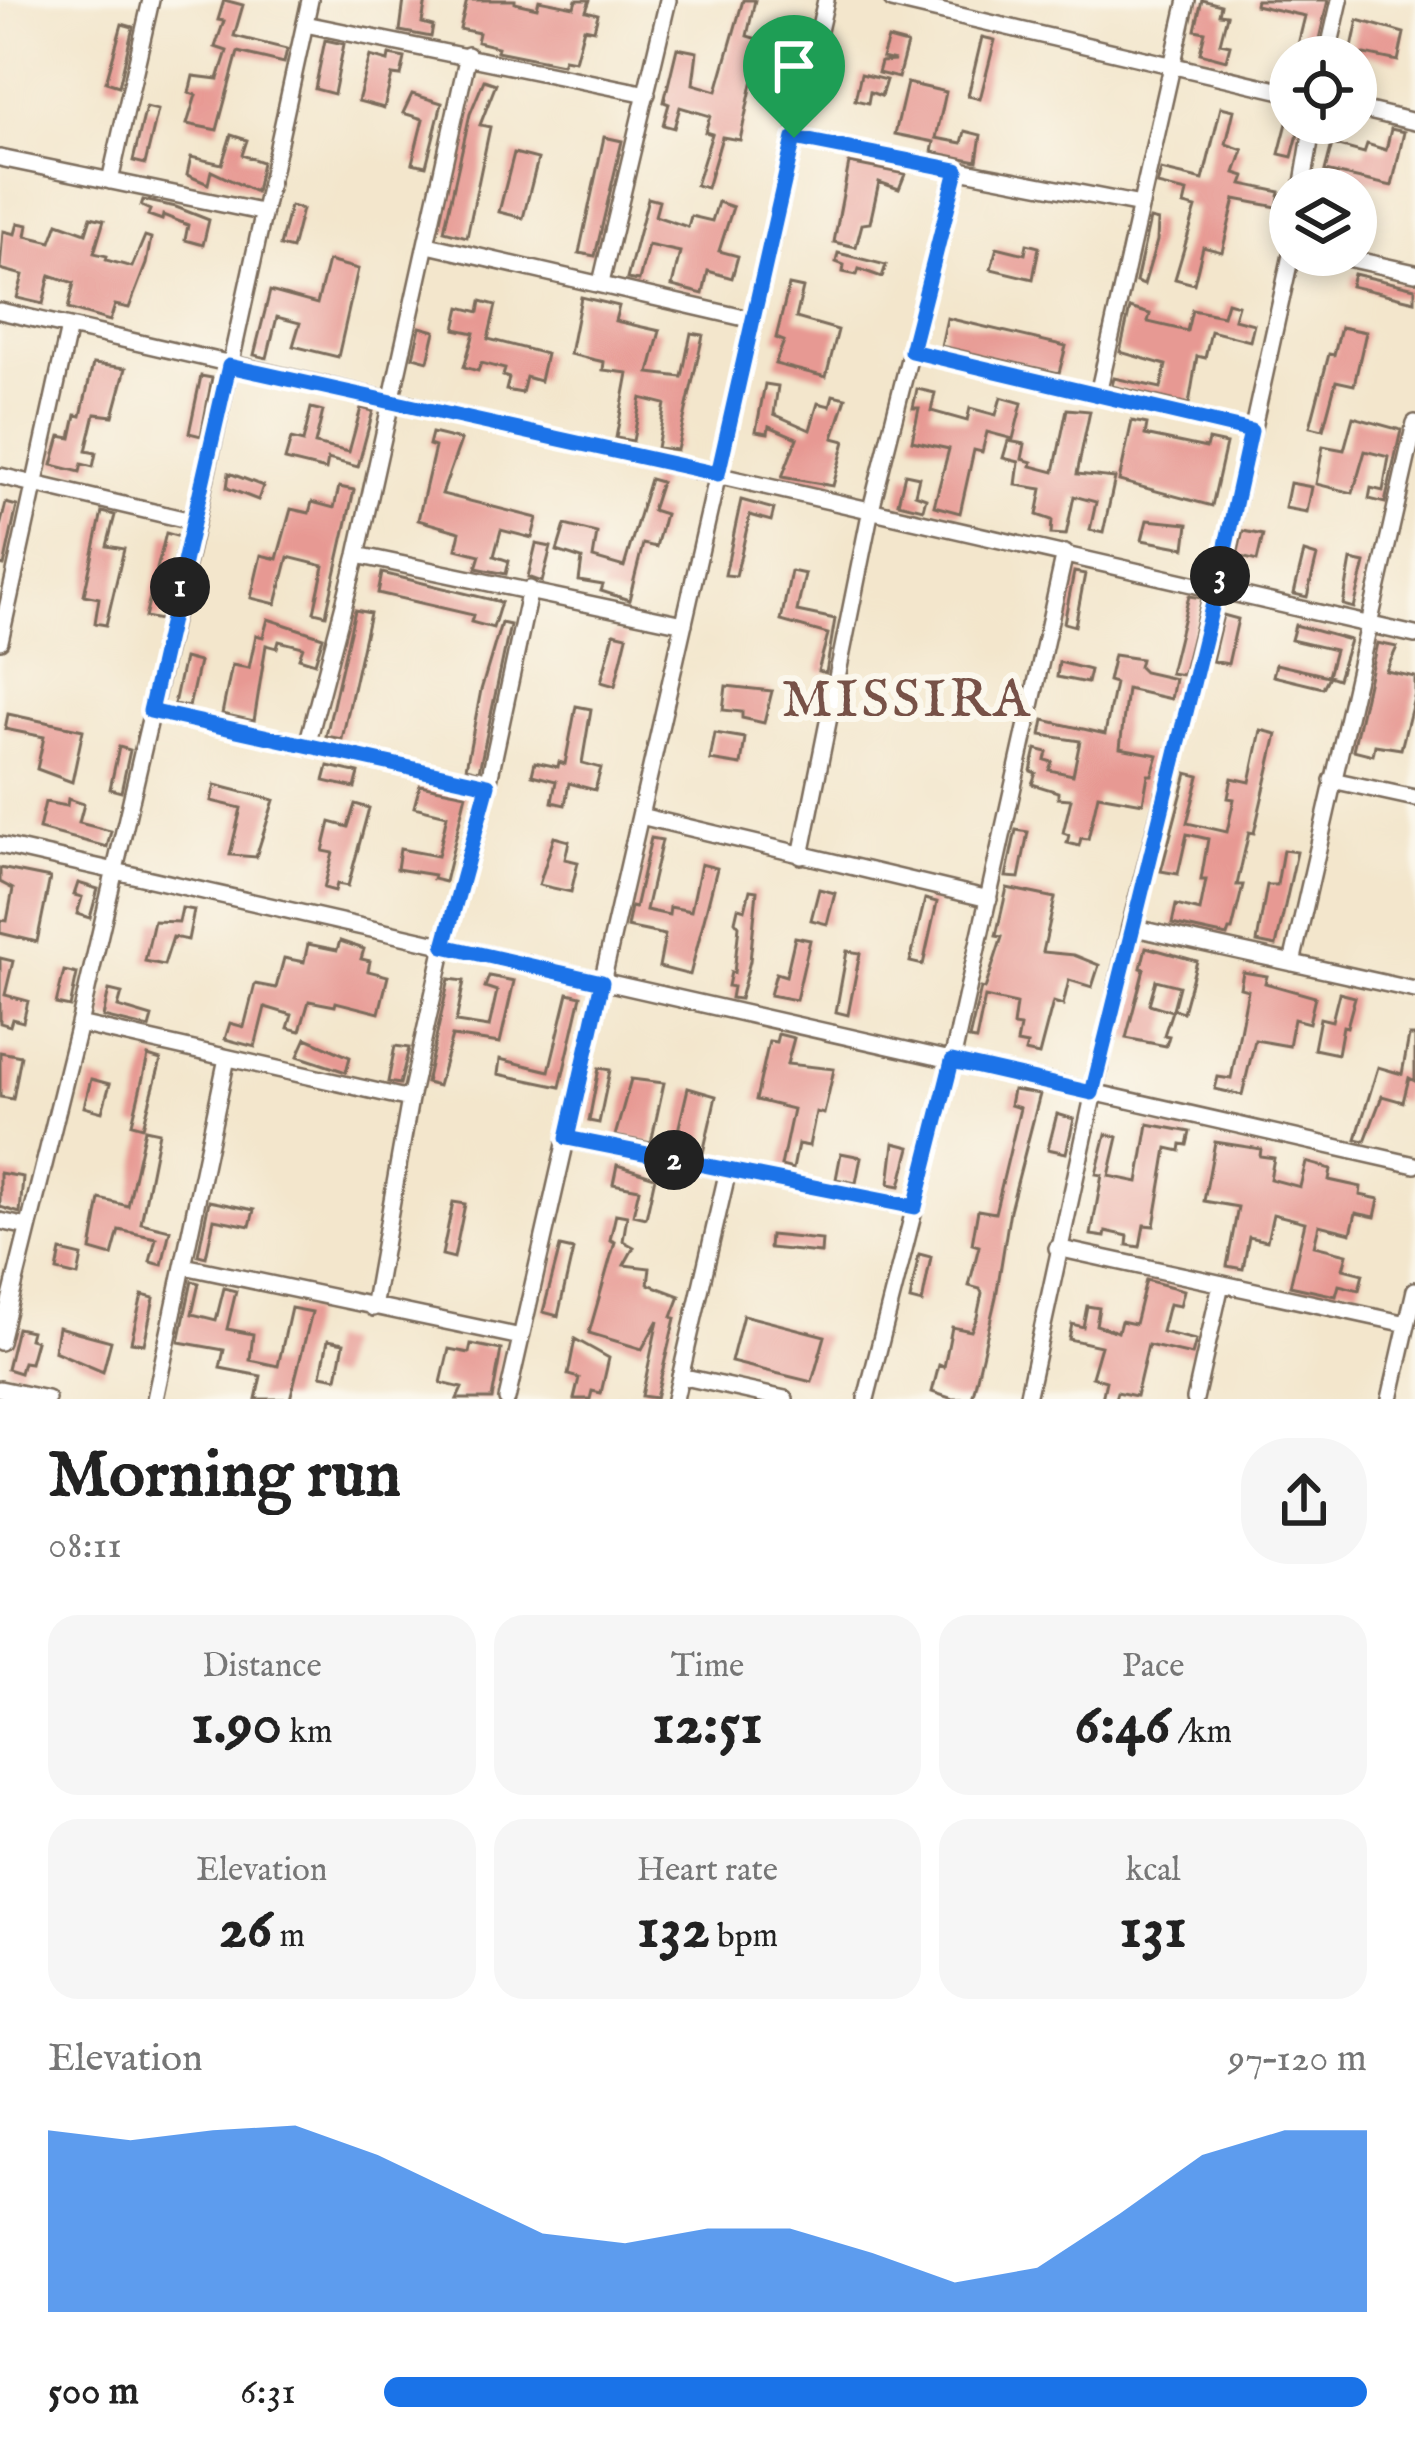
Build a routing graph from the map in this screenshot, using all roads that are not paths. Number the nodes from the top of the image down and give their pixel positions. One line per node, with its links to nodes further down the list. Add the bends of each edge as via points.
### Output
1 (151, 0): 19 (street)
2 (310, 0): 8 (street)
3 (668, 0): 13 (street)
4 (826, 0): 16 (street)
5 (892, 0): 11 (street)
6 (1187, 0): 11 (street)
7 (1340, 0): 9 (street)
8 (304, 24): 10 (street); 21 (street)
9 (1332, 36)
10 (468, 55): 13 (street); 22 (street)
11 (1172, 65): 12 (street); 20 (street)
12 (1269, 88)
13 (646, 94): 26 (street)
14 (1377, 113): 15 (street)
15 (1415, 122)
16 (794, 138): 18 (street); 28 (street)
17 (0, 158): 19 (street)
18 (957, 170): 20 (street); 30 (street)
19 (110, 181): 21 (street)
20 (1141, 205): 32 (street)
21 (260, 212): 31 (street)
22 (428, 245): 26 (street); 33 (street)
23 (1377, 264): 24 (street)
24 (1415, 272)
25 (1286, 276): 35 (street)
26 (601, 283): 28 (street)
27 (0, 311): 29 (street)
28 (753, 320): 37 (street)
29 (69, 327): 31 (street); 39 (street)
30 (911, 351): 32 (street); 40 (street)
31 (229, 366): 33 (street); 41 (street)
32 (1097, 394): 35 (street)
33 (393, 401): 37 (street); 43 (street)
34 (1415, 423): 36 (street)
35 (1251, 431): 45 (street)
36 (1410, 465): 47 (street)
37 (718, 474): 40 (street); 46 (street)
38 (0, 476): 39 (street)
39 (35, 483): 41 (street); 49 (street)
40 (871, 509): 42 (street); 57 (street)
41 (196, 522): 50 (street)
42 (1065, 553): 45 (street); 59 (street)
43 (357, 555): 44 (street); 51 (street)
44 (530, 590): 46 (street); 53 (street)
45 (1216, 591): 47 (street); 60 (street)
46 (684, 624): 55 (street)
47 (1370, 625): 48 (street); 52 (street)
48 (1415, 635)
49 (0, 641)
50 (150, 711): 51 (street); 58 (street)
51 (307, 746): 53 (street)
52 (1332, 780): 54 (street); 62 (street)
53 (488, 785): 61 (street)
54 (1415, 798)
55 (640, 816): 57 (street); 63 (street)
56 (0, 845): 58 (street)
57 (801, 856): 59 (street)
58 (116, 870): 61 (street); 65 (street)
59 (989, 899): 67 (street)
60 (1130, 927): 62 (street); 68 (street)
61 (444, 946): 63 (street); 69 (street)
62 (1292, 963): 64 (street)
63 (602, 982): 67 (street); 70 (street)
64 (1415, 990)
65 (80, 1024): 66 (street); 75 (street)
66 (227, 1058): 69 (street); 77 (street)
67 (952, 1061): 68 (street); 73 (street)
68 (1092, 1093): 71 (street); 76 (street)
69 (410, 1099): 80 (street)
70 (567, 1138): 72 (street); 82 (street)
71 (1415, 1166)
72 (728, 1170): 73 (street); 84 (street)
73 (915, 1207): 91 (street)
74 (0, 1221): 75 (street)
75 (28, 1227): 83 (street)
76 (1058, 1247): 78 (street); 92 (street)
77 (184, 1266): 80 (street); 87 (street)
78 (1221, 1284): 81 (street); 93 (street)
79 (1415, 1290): 81 (street)
80 (373, 1308): 82 (street)
81 (1407, 1324): 94 (street)
82 (521, 1337): 88 (street)
83 (0, 1342)
84 (680, 1376): 89 (street); 90 (street)
85 (0, 1389): 86 (street)
86 (47, 1399)
87 (155, 1399)
88 (507, 1399)
89 (675, 1399)
90 (785, 1399)
91 (866, 1399)
92 (1027, 1399)
93 (1196, 1399)
94 (1390, 1399)

